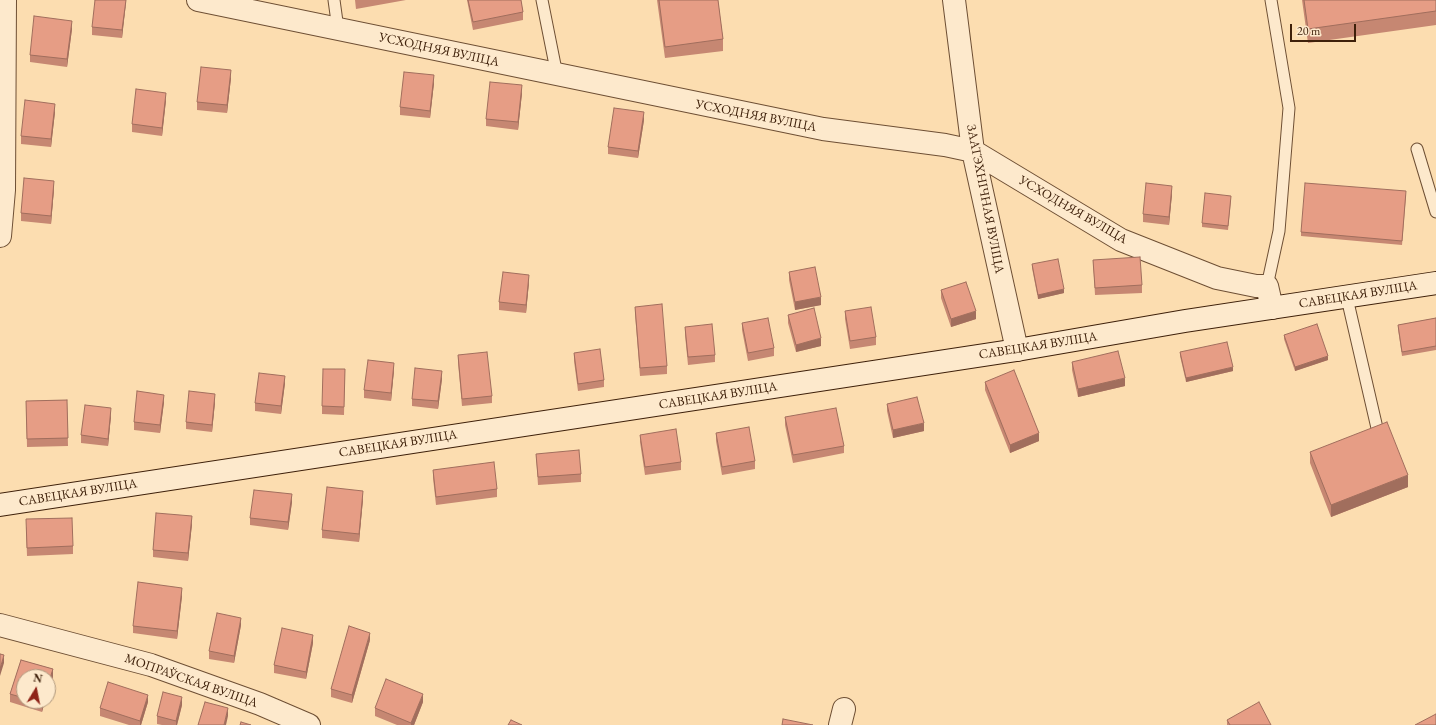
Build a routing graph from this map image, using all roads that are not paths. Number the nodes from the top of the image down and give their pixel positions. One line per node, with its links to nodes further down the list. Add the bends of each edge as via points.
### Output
1 (5, 0): 12 (street, via 4,190)
2 (198, 0): 7 (street, УСХОДНЯЯ ВУЛІЦА)
3 (334, 0): 7 (lane)
4 (542, 0): 8 (lane)
5 (954, 0): 10 (street, ЗААТЭХНІЧНАЯ ВУЛІЦА)
6 (1271, 0): 14 (lane, via 1289,108 1279,231)
7 (338, 29): 8 (street, УСХОДНЯЯ ВУЛІЦА)
8 (557, 75): 10 (street, УСХОДНЯЯ ВУЛІЦА, via 823,129)
9 (1417, 149): 11 (lane)
10 (973, 151): 14 (street, УСХОДНЯЯ ВУЛІЦА, via 1121,240 1217,278); 17 (street, ЗААТЭХНІЧНАЯ ВУЛІЦА)
11 (1436, 212)
12 (0, 236)
13 (1436, 284): 15 (street, САВЕЦКАЯ ВУЛІЦА)
14 (1267, 286): 16 (street)
15 (1347, 298): 16 (street, САВЕЦКАЯ ВУЛІЦА); 18 (lane)
16 (1272, 308): 17 (street, САВЕЦКАЯ ВУЛІЦА)
17 (1017, 350): 19 (street, САВЕЦКАЯ ВУЛІЦА)
18 (1377, 428)
19 (0, 505)
20 (0, 625): 21 (street, МОПРАЎСКАЯ ВУЛІЦА, via 151,665 260,704)
21 (309, 725)

